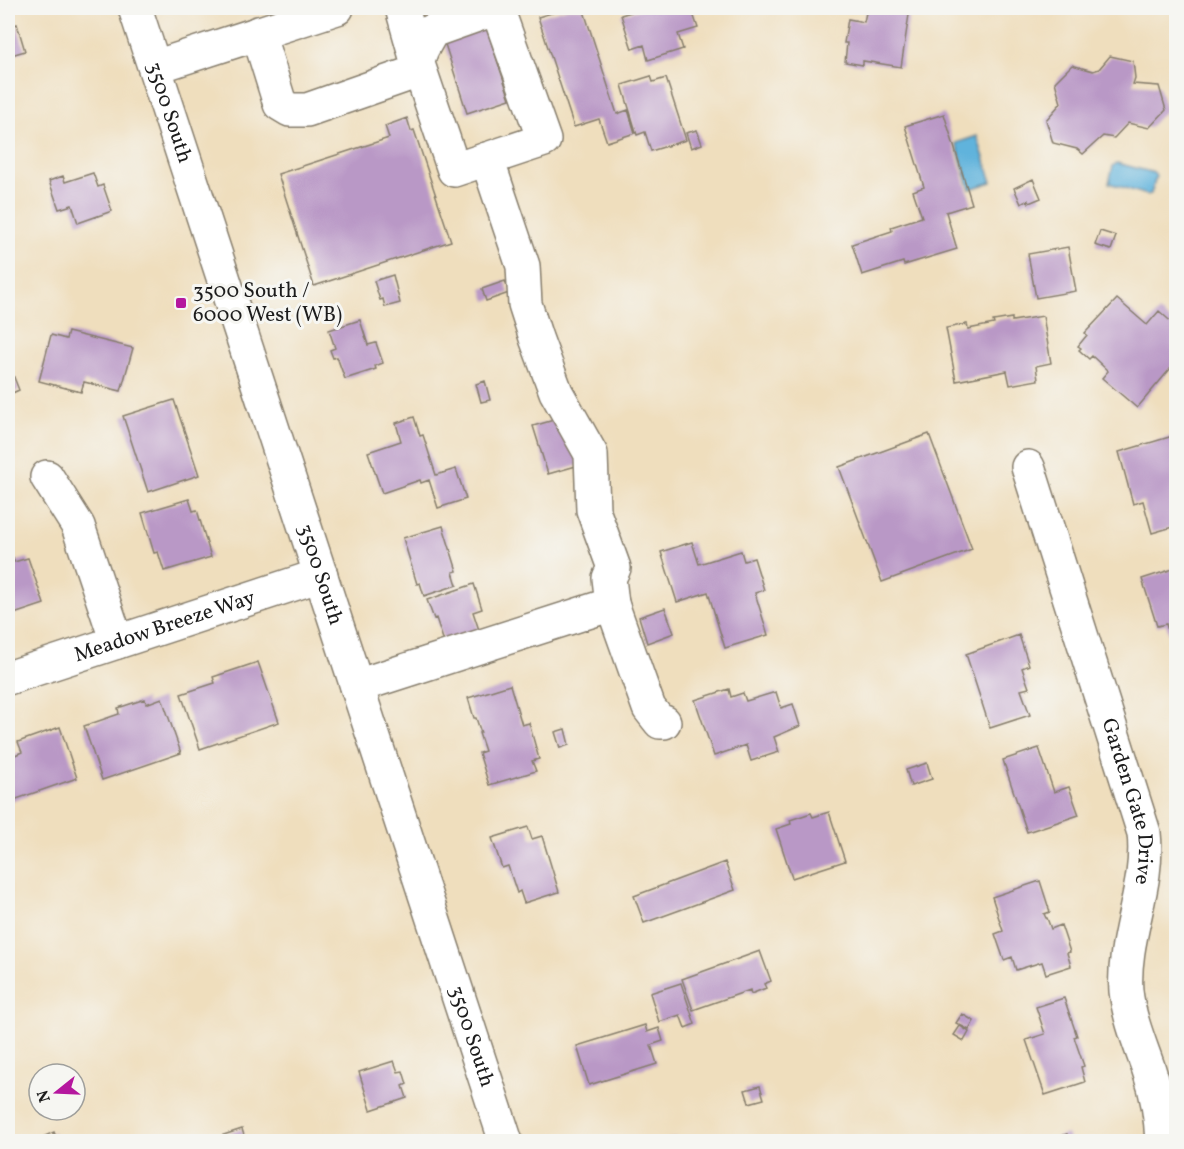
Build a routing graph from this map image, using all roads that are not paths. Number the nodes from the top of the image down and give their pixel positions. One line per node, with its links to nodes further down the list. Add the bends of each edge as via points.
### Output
1 (135, 8): 6 (street, 3500 South)
2 (337, 8): 4 (street)
3 (402, 8): 5 (street)
4 (258, 33): 5 (street, via 280,104 290,110 306,110 413,73); 6 (street)
5 (417, 61): 7 (street, via 454,170); 7 (street, via 432,31 497,8 544,140)
6 (155, 67): 10 (street, 3500 South)
7 (487, 159): 11 (street, via 523,266 525,304 536,338 556,392 591,454 593,510 614,568 609,578)
8 (1028, 467): 17 (street, Garden Gate Drive, via 1144,833 1145,863 1128,950 1126,993 1150,1072)
9 (47, 477): 12 (street, via 78,526)
10 (321, 575): 12 (street, Meadow Breeze Way); 14 (street, 3500 South)
11 (612, 604): 14 (street); 15 (street, via 648,708)
12 (117, 642): 13 (street, Meadow Breeze Way)
13 (8, 678)
14 (357, 686): 16 (street, 3500 South)
15 (664, 722)
16 (506, 1142)
17 (1162, 1142)

